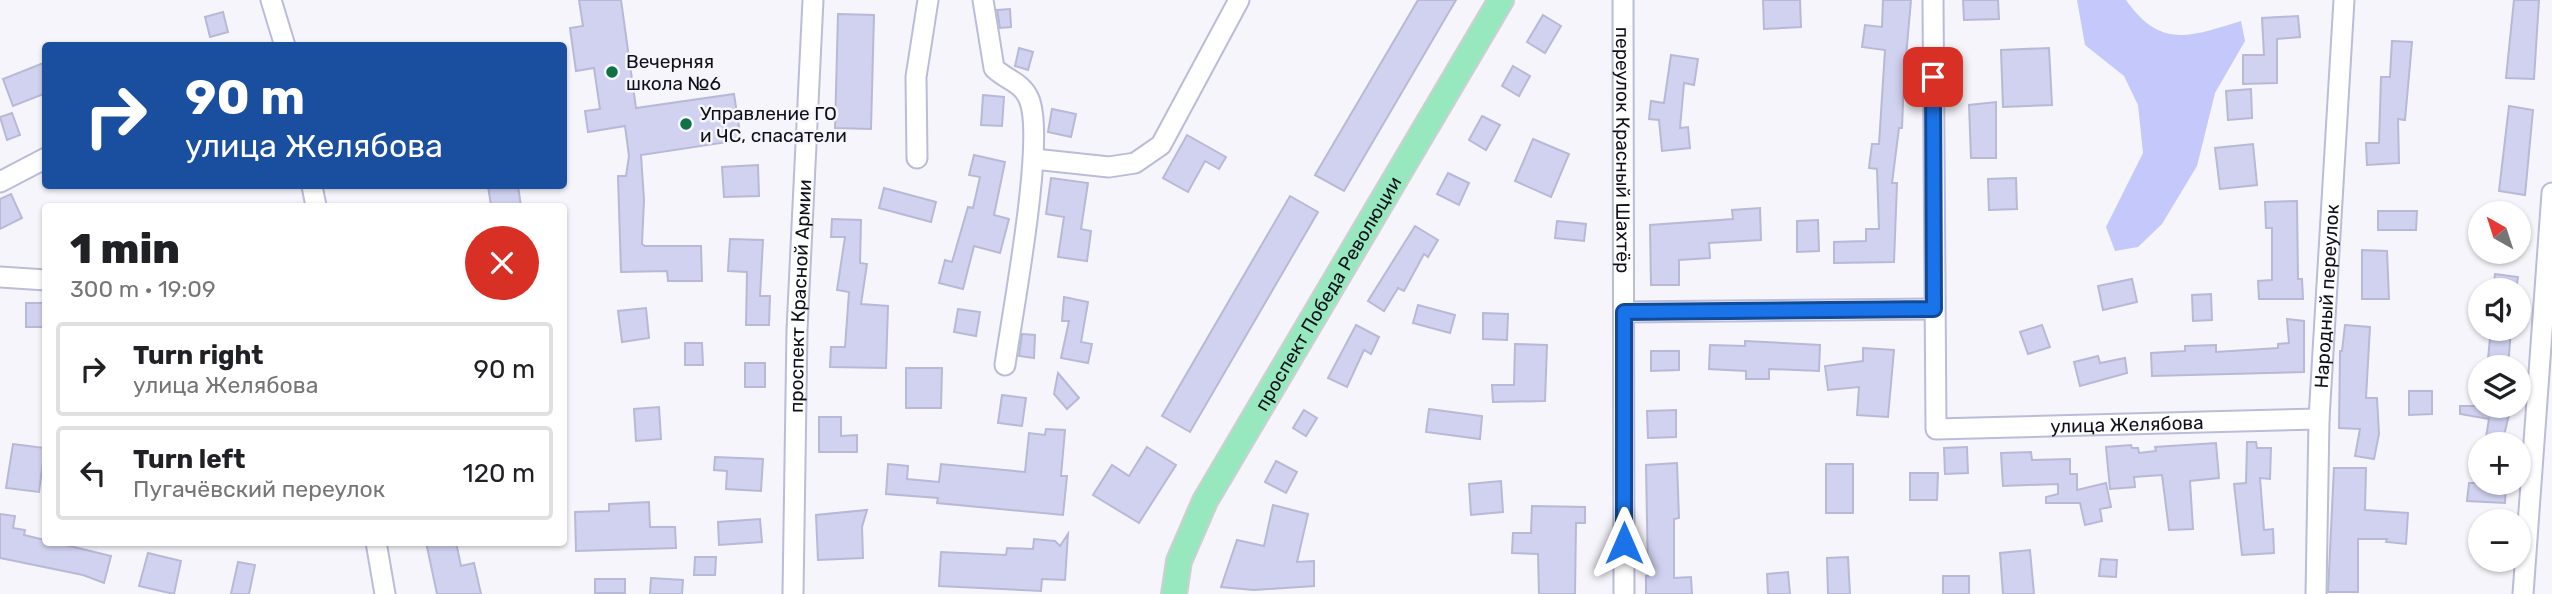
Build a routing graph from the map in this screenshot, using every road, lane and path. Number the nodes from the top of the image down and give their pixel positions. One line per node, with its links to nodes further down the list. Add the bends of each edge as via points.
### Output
1 (271, 0): 10 (street)
2 (813, 0): 24 (street, проспект Красной Армии, via 797,330)
3 (928, 0): 11 (street, via 916,78)
4 (984, 0): 12 (street, via 994,68 1024,89 1031,103)
5 (1238, 0): 12 (street, via 1161,145 1135,163 1109,167)
6 (1501, 0): 25 (main road, проспект Победа Революции, via 1205,501 1179,561)
7 (1623, 0): 19 (street, переулок Красный Шахтёр)
8 (1933, 0): 18 (street)
9 (2344, 0): 21 (street, Народный переулок)
10 (284, 41)
11 (917, 158)
12 (1034, 159): 20 (street)
13 (42, 160): 14 (street)
14 (0, 182)
15 (2552, 193): 28 (street)
16 (0, 277): 17 (street)
17 (42, 280)
18 (1934, 309): 19 (street); 21 (street, улица Желябова, via 1936,429)
19 (1624, 312): 26 (street, переулок Красный Шахтёр)
20 (1005, 365)
21 (2319, 419): 27 (street, Народный переулок)
22 (377, 546): 23 (street)
23 (385, 594)
24 (793, 594)
25 (1174, 594)
26 (1624, 594)
27 (2316, 594)
28 (2523, 594)

